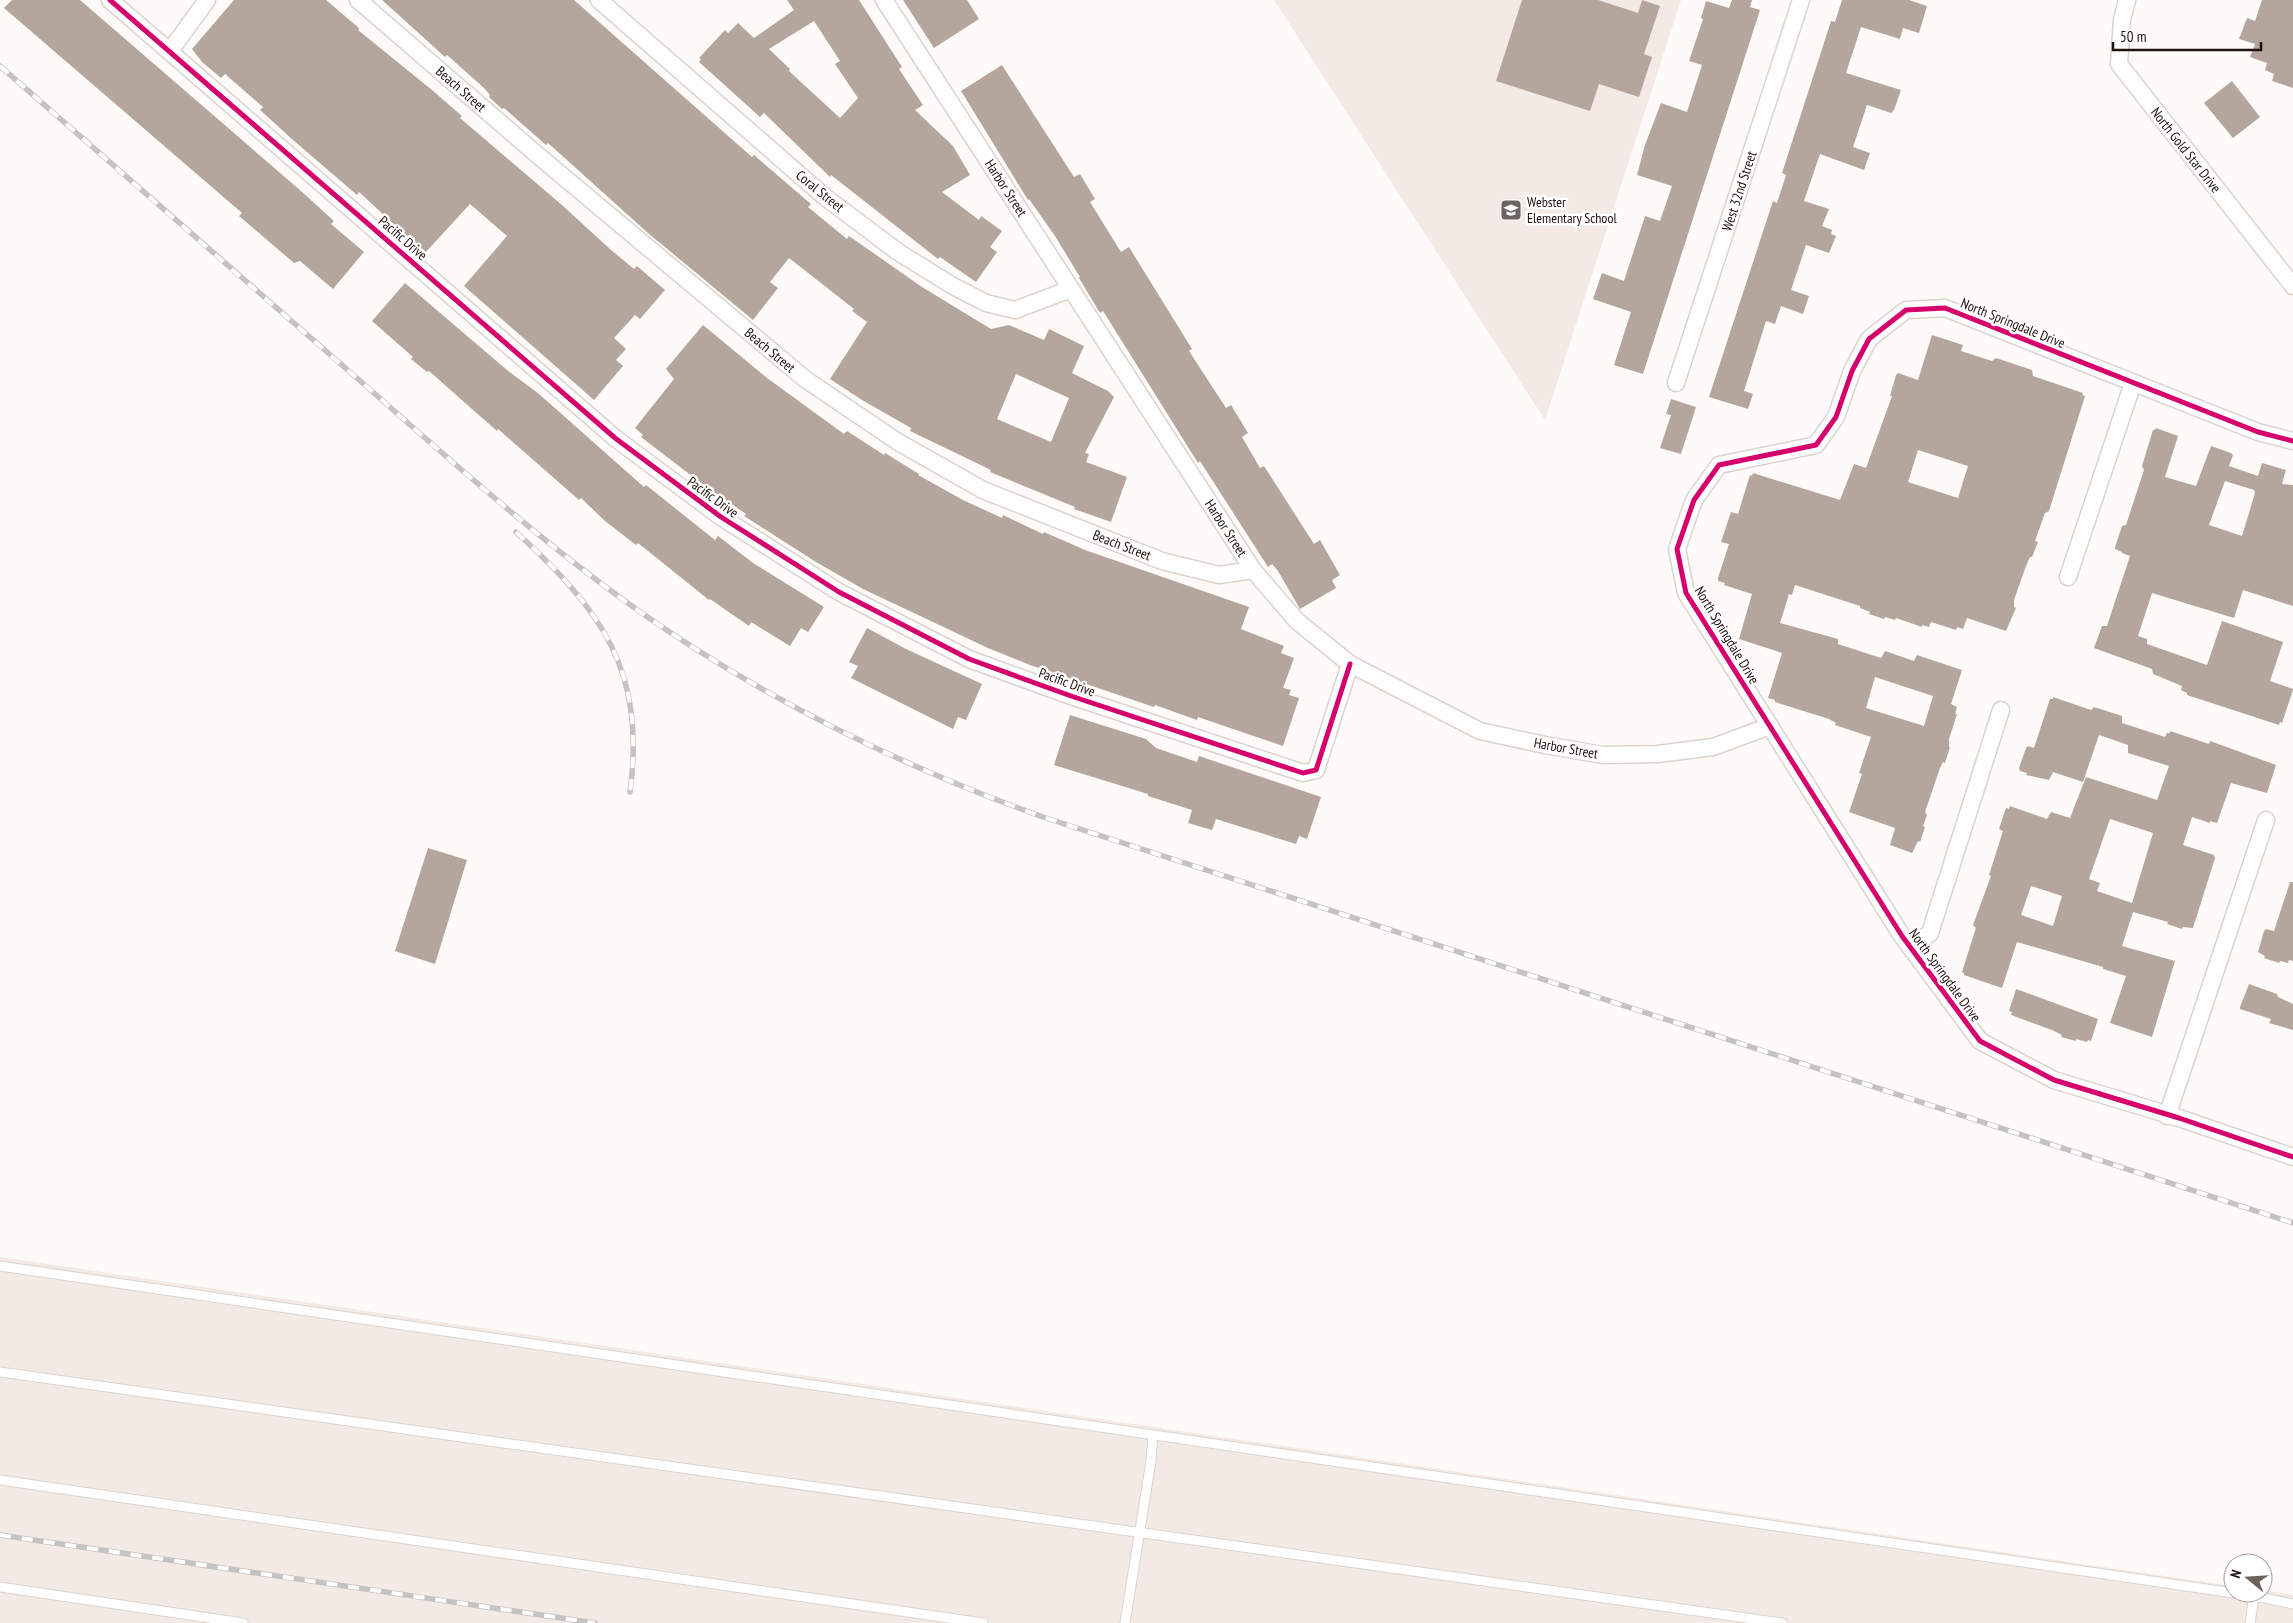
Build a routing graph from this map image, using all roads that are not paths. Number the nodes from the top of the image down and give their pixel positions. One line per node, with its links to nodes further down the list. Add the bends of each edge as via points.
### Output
1 (110, 0): 8 (street, Pacific Drive)
2 (208, 0): 8 (street)
3 (358, 0): 14 (street, Beach Street, via 805,379 898,442 984,490 1162,561 1218,575)
4 (599, 0): 10 (street, Coral Street, via 825,197 898,252 953,286 986,303 1015,310)
5 (884, 0): 10 (street, Harbor Street)
6 (1801, 0): 11 (street, West 32nd Street)
7 (2127, 0): 9 (street, North Gold Star Drive, via 2119,64)
8 (170, 51): 16 (street, Pacific Drive, via 615,438 721,517 839,592 970,659 1302,773 1316,770)
9 (2293, 286)
10 (1071, 289): 14 (street, Harbor Street)
11 (1676, 383)
12 (2133, 383): 13 (street, North Springdale Drive, via 2258,432); 15 (street); 18 (street, North Springdale Drive, via 1945,308 1906,310 1869,339 1852,371 1836,417 1816,445 1718,465 1694,500 1678,549 1686,593)
13 (2293, 441)
14 (1253, 570): 16 (street, Harbor Street, via 1297,621)
15 (2068, 577)
16 (1350, 664): 18 (street, Harbor Street, via 1480,731 1603,755 1658,754 1713,747)
17 (2000, 710): 20 (street, via 1930,933)
18 (1770, 726): 20 (street, North Springdale Drive)
19 (2266, 820): 21 (street)
20 (1911, 948): 21 (street, North Springdale Drive, via 1980,1041 2054,1080)
21 (2167, 1116): 22 (street, North Springdale Drive)
22 (2293, 1157)
23 (0, 1266): 25 (lane)
24 (0, 1372): 27 (lane)
25 (1153, 1435): 27 (lane); 29 (lane)
26 (0, 1480): 34 (lane)
27 (1139, 1533): 35 (lane); 36 (lane)
28 (0, 1587): 33 (lane)
29 (2223, 1591)
30 (2273, 1600): 32 (lane)
31 (2253, 1603): 37 (lane)
32 (2293, 1604)
33 (243, 1623)
34 (984, 1623)
35 (1125, 1623)
36 (1782, 1623)
37 (2250, 1623)

